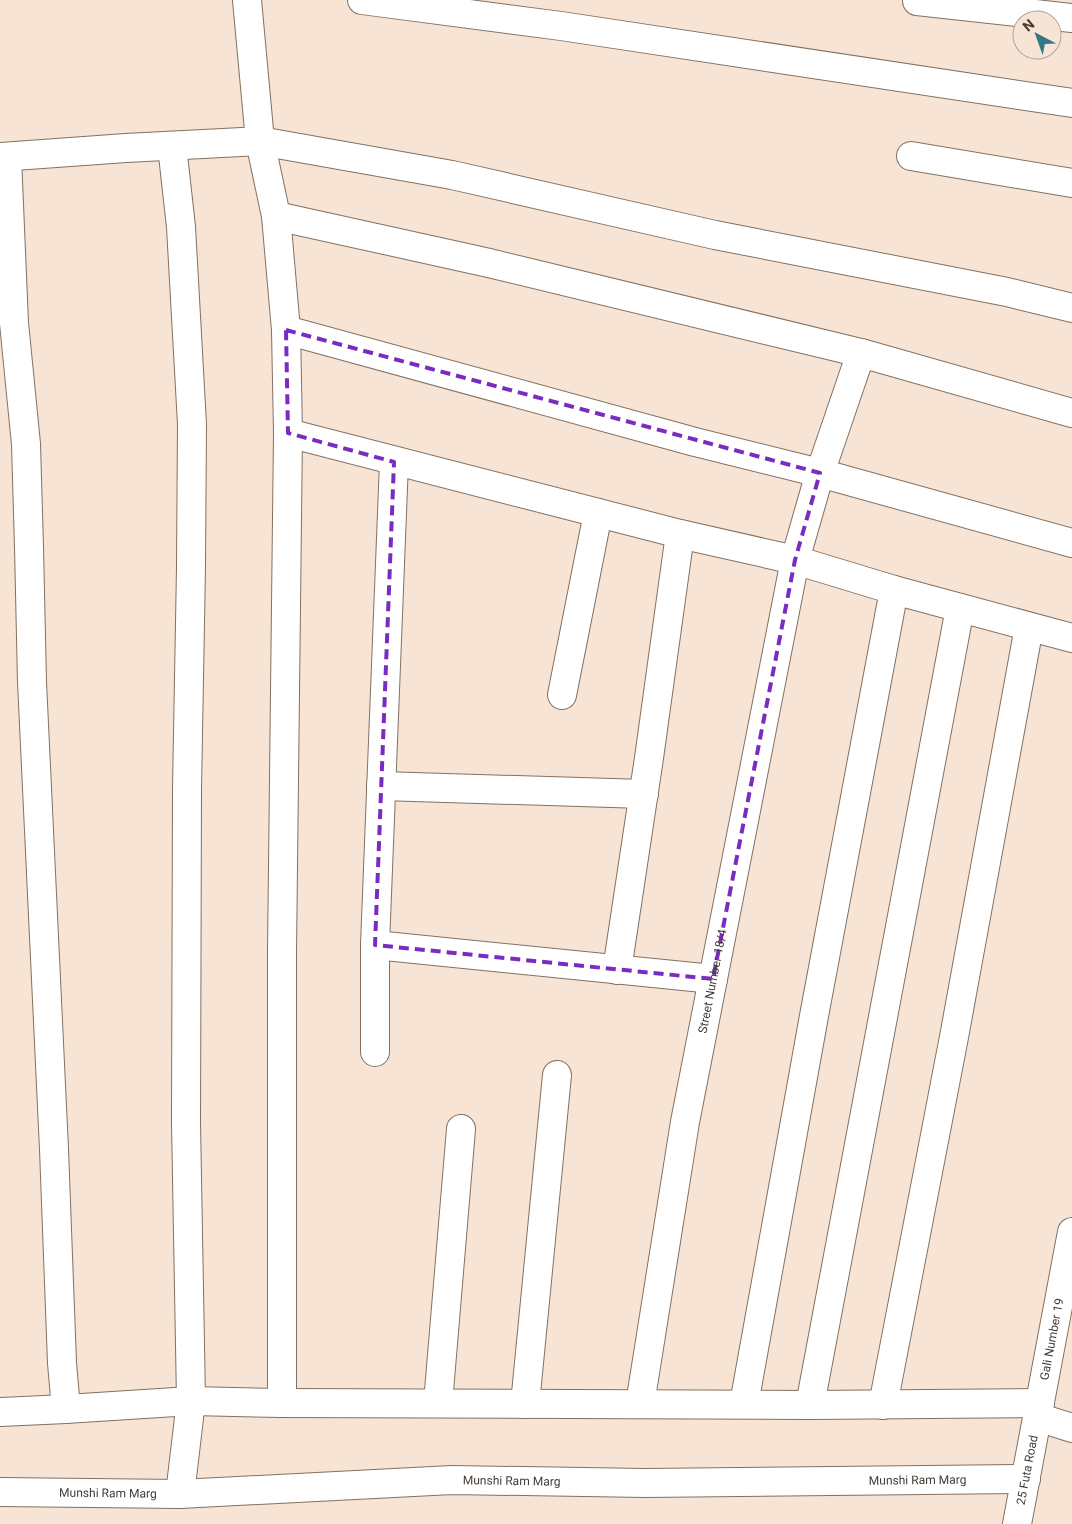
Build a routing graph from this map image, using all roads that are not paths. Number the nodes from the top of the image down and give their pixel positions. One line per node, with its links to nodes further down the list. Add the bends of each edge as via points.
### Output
1 (247, 0): 6 (street)
2 (362, 0): 5 (street)
3 (917, 1): 4 (street)
4 (1072, 18)
5 (1072, 103)
6 (260, 141): 7 (street); 11 (street); 12 (street, via 452,175 715,235 1008,292)
7 (172, 146): 9 (street); 38 (street, via 181,227 192,424 186,1112)
8 (911, 156): 10 (street)
9 (3, 157): 46 (street, via 26,444 32,682)
10 (1072, 183)
11 (276, 216): 13 (street); 14 (street, via 489,263)
12 (1072, 308)
13 (286, 330): 16 (street); 18 (street)
14 (861, 353): 15 (street); 18 (street, Street Number 18/4)
15 (1072, 413)
16 (288, 434): 17 (street); 39 (street, via 282,952)
17 (394, 462): 19 (street); 28 (street)
18 (820, 473): 21 (street); 22 (street, Street Number 18/4)
19 (598, 513): 20 (street); 27 (street)
20 (680, 534): 22 (street); 29 (street)
21 (1072, 543)
22 (795, 560): 23 (street); 32 (street, Street Number 18/4)
23 (894, 590): 24 (street); 43 (street)
24 (960, 608): 25 (street); 44 (street)
25 (1029, 627): 26 (street); 45 (street)
26 (1072, 638)
27 (562, 695)
28 (381, 786): 29 (street); 30 (street)
29 (644, 794): 31 (street)
30 (375, 945): 31 (street); 33 (street)
31 (617, 970): 32 (street)
32 (713, 979): 42 (street, Street Number 18/4, via 685,1122)
33 (375, 1052)
34 (557, 1075): 41 (street)
35 (461, 1129): 40 (street)
36 (1072, 1232): 37 (street, Gali Number 19)
37 (1067, 1285): 47 (street, Gali Number 19)
38 (191, 1401): 39 (street); 46 (street); 52 (street)
39 (282, 1403): 40 (street)
40 (438, 1403): 41 (street)
41 (525, 1404): 42 (street)
42 (640, 1404): 43 (street)
43 (744, 1404): 44 (street)
44 (810, 1405): 45 (street)
45 (883, 1405): 47 (street)
46 (66, 1409): 48 (street)
47 (1039, 1410): 49 (street); 50 (street, 25 Futa Road)
48 (0, 1412)
49 (1072, 1428)
50 (1026, 1480): 52 (street, Munshi Ram Marg, via 644,1484 452,1480); 53 (street, 25 Futa Road)
51 (0, 1492): 52 (street, Munshi Ram Marg)
52 (180, 1494)
53 (1017, 1524)

